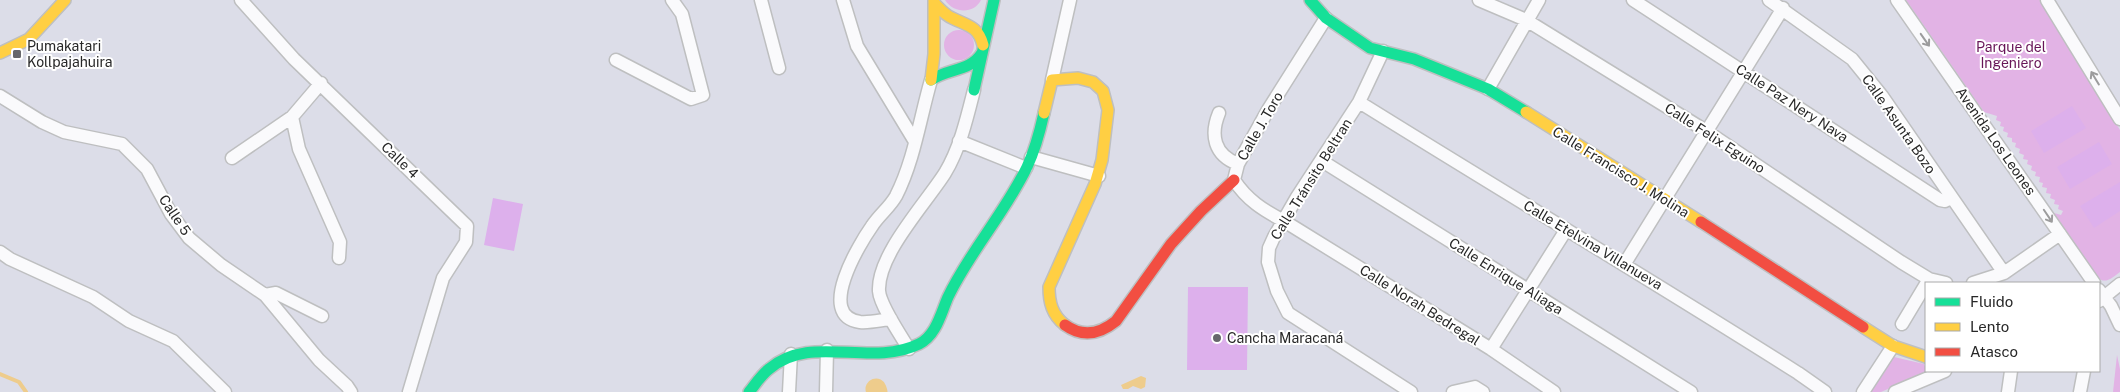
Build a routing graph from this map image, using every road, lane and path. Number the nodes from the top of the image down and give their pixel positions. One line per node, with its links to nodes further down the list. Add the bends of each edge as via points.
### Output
1 (66, 0): 23 (street, via 24,43)
2 (241, 0): 31 (street, Calle 4)
3 (672, 0): 25 (street, via 682,14 703,95 690,99)
4 (761, 0): 26 (street)
5 (843, 0): 40 (street, via 857,46)
6 (1070, 0): 30 (street)
7 (1310, 0): 17 (street, Calle Francisco J. Molina)
8 (1479, 0): 19 (street, Calle Felix Eguino)
9 (1539, 0): 19 (street)
10 (1633, 0): 28 (street, Calle Paz Nery Nava)
11 (1769, 0): 16 (street, Calle Asunta Bozo)
12 (1897, 0): 52 (street, Avenida Los Leones, one-way to 52)
13 (2047, 0): 38 (street, one-way to 13)
14 (934, 2): 18 (street, via 944,13); 20 (street)
15 (992, 4): 18 (street, via 983,15); 21 (street)
16 (1783, 8): 28 (street); 48 (street, Calle Asunta Bozo, via 1852,59 1882,96)
17 (1326, 18): 22 (street, Calle Francisco J. Molina, via 1370,48); 45 (street, Calle J. Toro)
18 (959, 20): 20 (street, via 939,29); 21 (street, via 977,29)
19 (1526, 20): 32 (street); 39 (street, Calle Felix Eguino)
20 (934, 37): 24 (street)
21 (983, 49): 27 (street, via 974,66); 33 (street)
22 (1384, 52): 32 (street, Calle Francisco J. Molina, via 1414,59); 35 (street, Calle Tránsito Beltran)
23 (0, 53)
24 (934, 54): 27 (street, via 943,66); 29 (street)
25 (616, 60)
26 (779, 68)
27 (954, 70): 29 (street, via 938,73); 33 (street, via 968,78)
28 (1742, 71): 39 (street); 48 (street, Calle Paz Nery Nava, via 1940,200)
29 (931, 80): 40 (street)
30 (1052, 80): 44 (street); 46 (street, via 1083,78 1101,87 1107,95 1109,113)
31 (321, 84): 37 (street); 83 (street, Calle 4, via 467,226 466,242 443,278)
32 (1488, 89): 49 (street, Calle Francisco J. Molina)
33 (974, 90): 41 (street)
34 (0, 96): 65 (street, Calle 5, via 64,132 122,144 147,169 171,214 189,238)
35 (1359, 102): 43 (street, Calle Tránsito Beltran); 51 (street, Calle Etelvina Villanueva)
36 (1219, 113): 45 (street, via 1213,135 1216,144 1222,156)
37 (292, 117): 42 (street); 54 (street, via 299,149 340,242)
38 (2120, 120)
39 (1706, 132): 49 (street); 57 (street, Calle Felix Eguino)
40 (914, 140): 68 (street, via 909,165 895,197 872,225 845,274 840,298 843,310 859,322)
41 (959, 141): 44 (street); 68 (street, via 946,171 885,262 879,292)
42 (232, 158)
43 (1322, 161): 50 (street, Calle Tránsito Beltran); 64 (street, Calle Enrique Aliaga)
44 (1029, 162): 46 (street); 72 (street, via 955,283 929,336)
45 (1238, 164): 47 (street, Calle J. Toro)
46 (1098, 176): 47 (street, via 1049,286 1050,307 1060,322 1073,332 1094,333 1112,325 1128,308 1152,268 1200,209)
47 (1234, 180): 50 (street, via 1244,195 1263,211)
48 (1951, 197): 56 (street, Calle Asunta Bozo)
49 (1664, 198): 55 (street); 71 (street, Calle Francisco J. Molina)
50 (1284, 221): 73 (street, Calle Norah Bedregal); 87 (street, Calle Tránsito Beltran, via 1269,248 1268,262 1288,313)
51 (1566, 230): 55 (street, Calle Etelvina Villanueva); 64 (street)
52 (2060, 234): 56 (street); 61 (street, Avenida Los Leones)
53 (0, 252): 81 (street, via 93,297 129,321 173,341)
54 (340, 258)
55 (1625, 263): 91 (street, Calle Etelvina Villanueva)
56 (2004, 273): 60 (street)
57 (1929, 279): 58 (street); 59 (street, Calle Felix Eguino)
58 (1927, 282)
59 (1942, 282)
60 (1976, 282)
61 (2093, 282)
62 (2120, 284): 66 (street)
63 (1925, 286): 69 (street)
64 (1528, 290): 73 (street); 90 (street, Calle Enrique Aliaga)
65 (264, 295): 67 (street, via 276,293); 82 (street, Calle 5)
66 (2100, 296): 70 (street)
67 (322, 316)
68 (891, 319): 72 (street)
69 (1902, 324)
70 (2120, 325)
71 (1893, 346): 76 (street, Calle Francisco J. Molina); 92 (street)
72 (908, 349): 74 (street, via 886,354)
73 (1491, 349): 89 (street, Calle Norah Bedregal)
74 (827, 350): 75 (street); 86 (street)
75 (791, 354): 84 (street, via 767,368); 85 (street)
76 (1925, 357)
77 (1942, 372): 93 (street)
78 (2011, 372): 94 (street)
79 (2084, 372): 95 (street)
80 (1479, 389): 88 (street)
81 (225, 392)
82 (350, 392)
83 (409, 392)
84 (749, 392)
85 (789, 392)
86 (826, 392)
87 (1411, 392)
88 (1453, 392)
89 (1554, 392)
90 (1691, 392)
91 (1825, 392)
92 (1863, 392)
93 (1896, 392)
94 (2008, 392)
95 (2080, 392)

